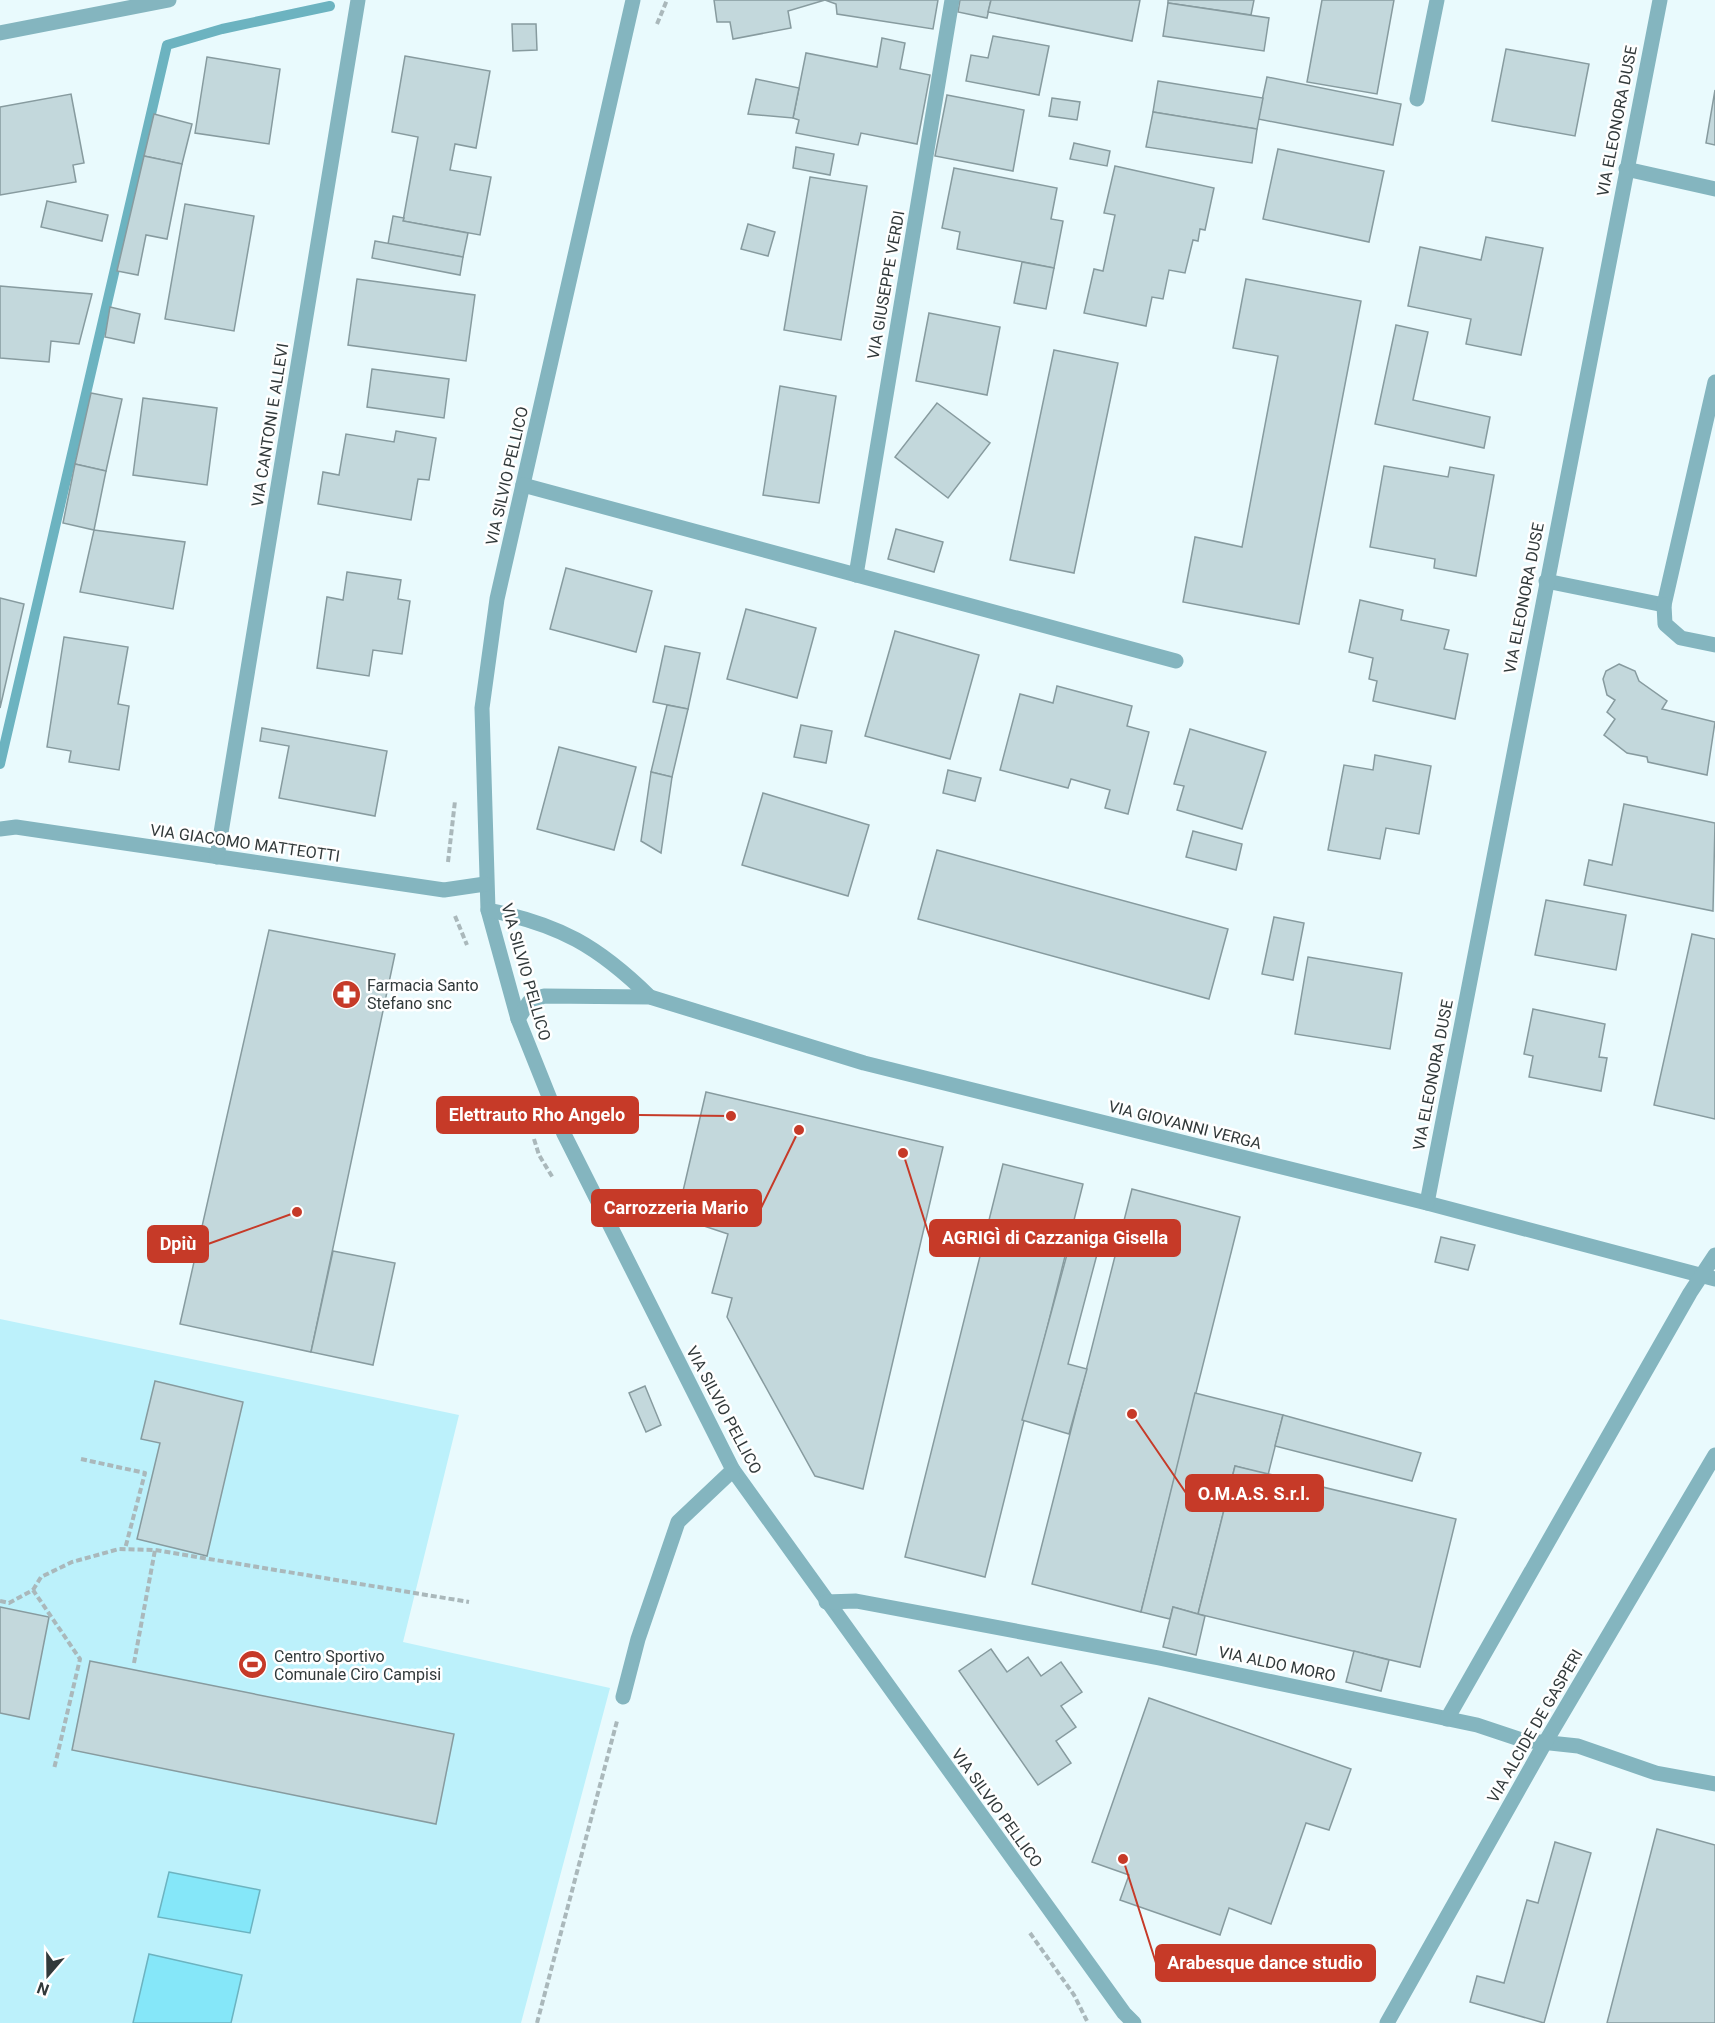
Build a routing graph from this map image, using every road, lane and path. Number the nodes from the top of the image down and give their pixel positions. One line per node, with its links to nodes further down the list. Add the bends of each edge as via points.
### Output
1 (169, 0): 9 (street)
2 (358, 0): 22 (street, VIA CANTONI E ALLEVI)
3 (633, 0): 8 (street, VIA SILVIO PELLICO)
4 (668, 0): 8 (path, via 654,32)
5 (952, 0): 15 (street, VIA GIUSEPPE VERDI)
6 (1437, 0): 10 (street)
7 (1660, 0): 11 (street, VIA ELEONORA DUSE)
8 (627, 24): 14 (street, VIA SILVIO PELLICO)
9 (0, 33)
10 (1417, 99)
11 (1626, 169): 12 (street); 16 (street, VIA ELEONORA DUSE)
12 (1715, 189)
13 (1715, 382): 17 (street)
14 (523, 485): 15 (street); 23 (street, VIA SILVIO PELLICO, via 497,599 482,708)
15 (856, 575): 19 (street)
16 (1546, 581): 17 (street); 31 (street, VIA ELEONORA DUSE)
17 (1664, 605): 18 (street, via 1665,624 1681,638)
18 (1715, 645)
19 (1176, 661)
20 (455, 800): 24 (path)
21 (0, 829): 22 (street, VIA GIACOMO MATTEOTTI, via 16,827)
22 (217, 857): 24 (street, VIA GIACOMO MATTEOTTI)
23 (485, 884): 24 (street, VIA GIACOMO MATTEOTTI); 25 (street, VIA SILVIO PELLICO)
24 (444, 890): 26 (path)
25 (488, 910): 27 (street, VIA GIOVANNI VERGA, via 520,916 575,938 615,963); 28 (street, VIA SILVIO PELLICO)
26 (469, 949)
27 (650, 997): 28 (street, VIA GIOVANNI VERGA, via 544,996 530,1002); 31 (street, VIA GIOVANNI VERGA, via 864,1063)
28 (518, 1018): 36 (street, VIA SILVIO PELLICO, via 564,1134)
29 (532, 1133): 30 (path, via 539,1155)
30 (558, 1186)
31 (1427, 1203): 33 (street, VIA GIOVANNI VERGA)
32 (1715, 1255): 33 (street)
33 (1708, 1277): 45 (street)
34 (1715, 1455): 46 (street, VIA ALCIDE DE GASPERI)
35 (81, 1459): 37 (path, via 145,1473)
36 (733, 1470): 42 (street, VIA SILVIO PELLICO); 44 (street, via 678,1522 638,1639)
37 (125, 1549): 38 (path); 39 (path, via 72,1562 41,1577)
38 (155, 1550): 41 (path); 43 (path)
39 (33, 1590): 40 (path, via 9,1603); 47 (path, via 80,1659)
40 (0, 1601)
41 (470, 1602)
42 (826, 1602): 45 (street, VIA ALDO MORO, via 856,1601 1159,1658); 49 (street, VIA SILVIO PELLICO)
43 (134, 1663)
44 (623, 1697): 51 (path)
45 (1447, 1719): 46 (street, VIA ALDO MORO, via 1522,1740)
46 (1546, 1741): 48 (street, VIA ALDO MORO, via 1578,1746 1656,1773); 50 (street, VIA ALCIDE DE GASPERI)
47 (54, 1769)
48 (1715, 1784)
49 (1129, 2020)
50 (1386, 2021)
51 (537, 2023)

